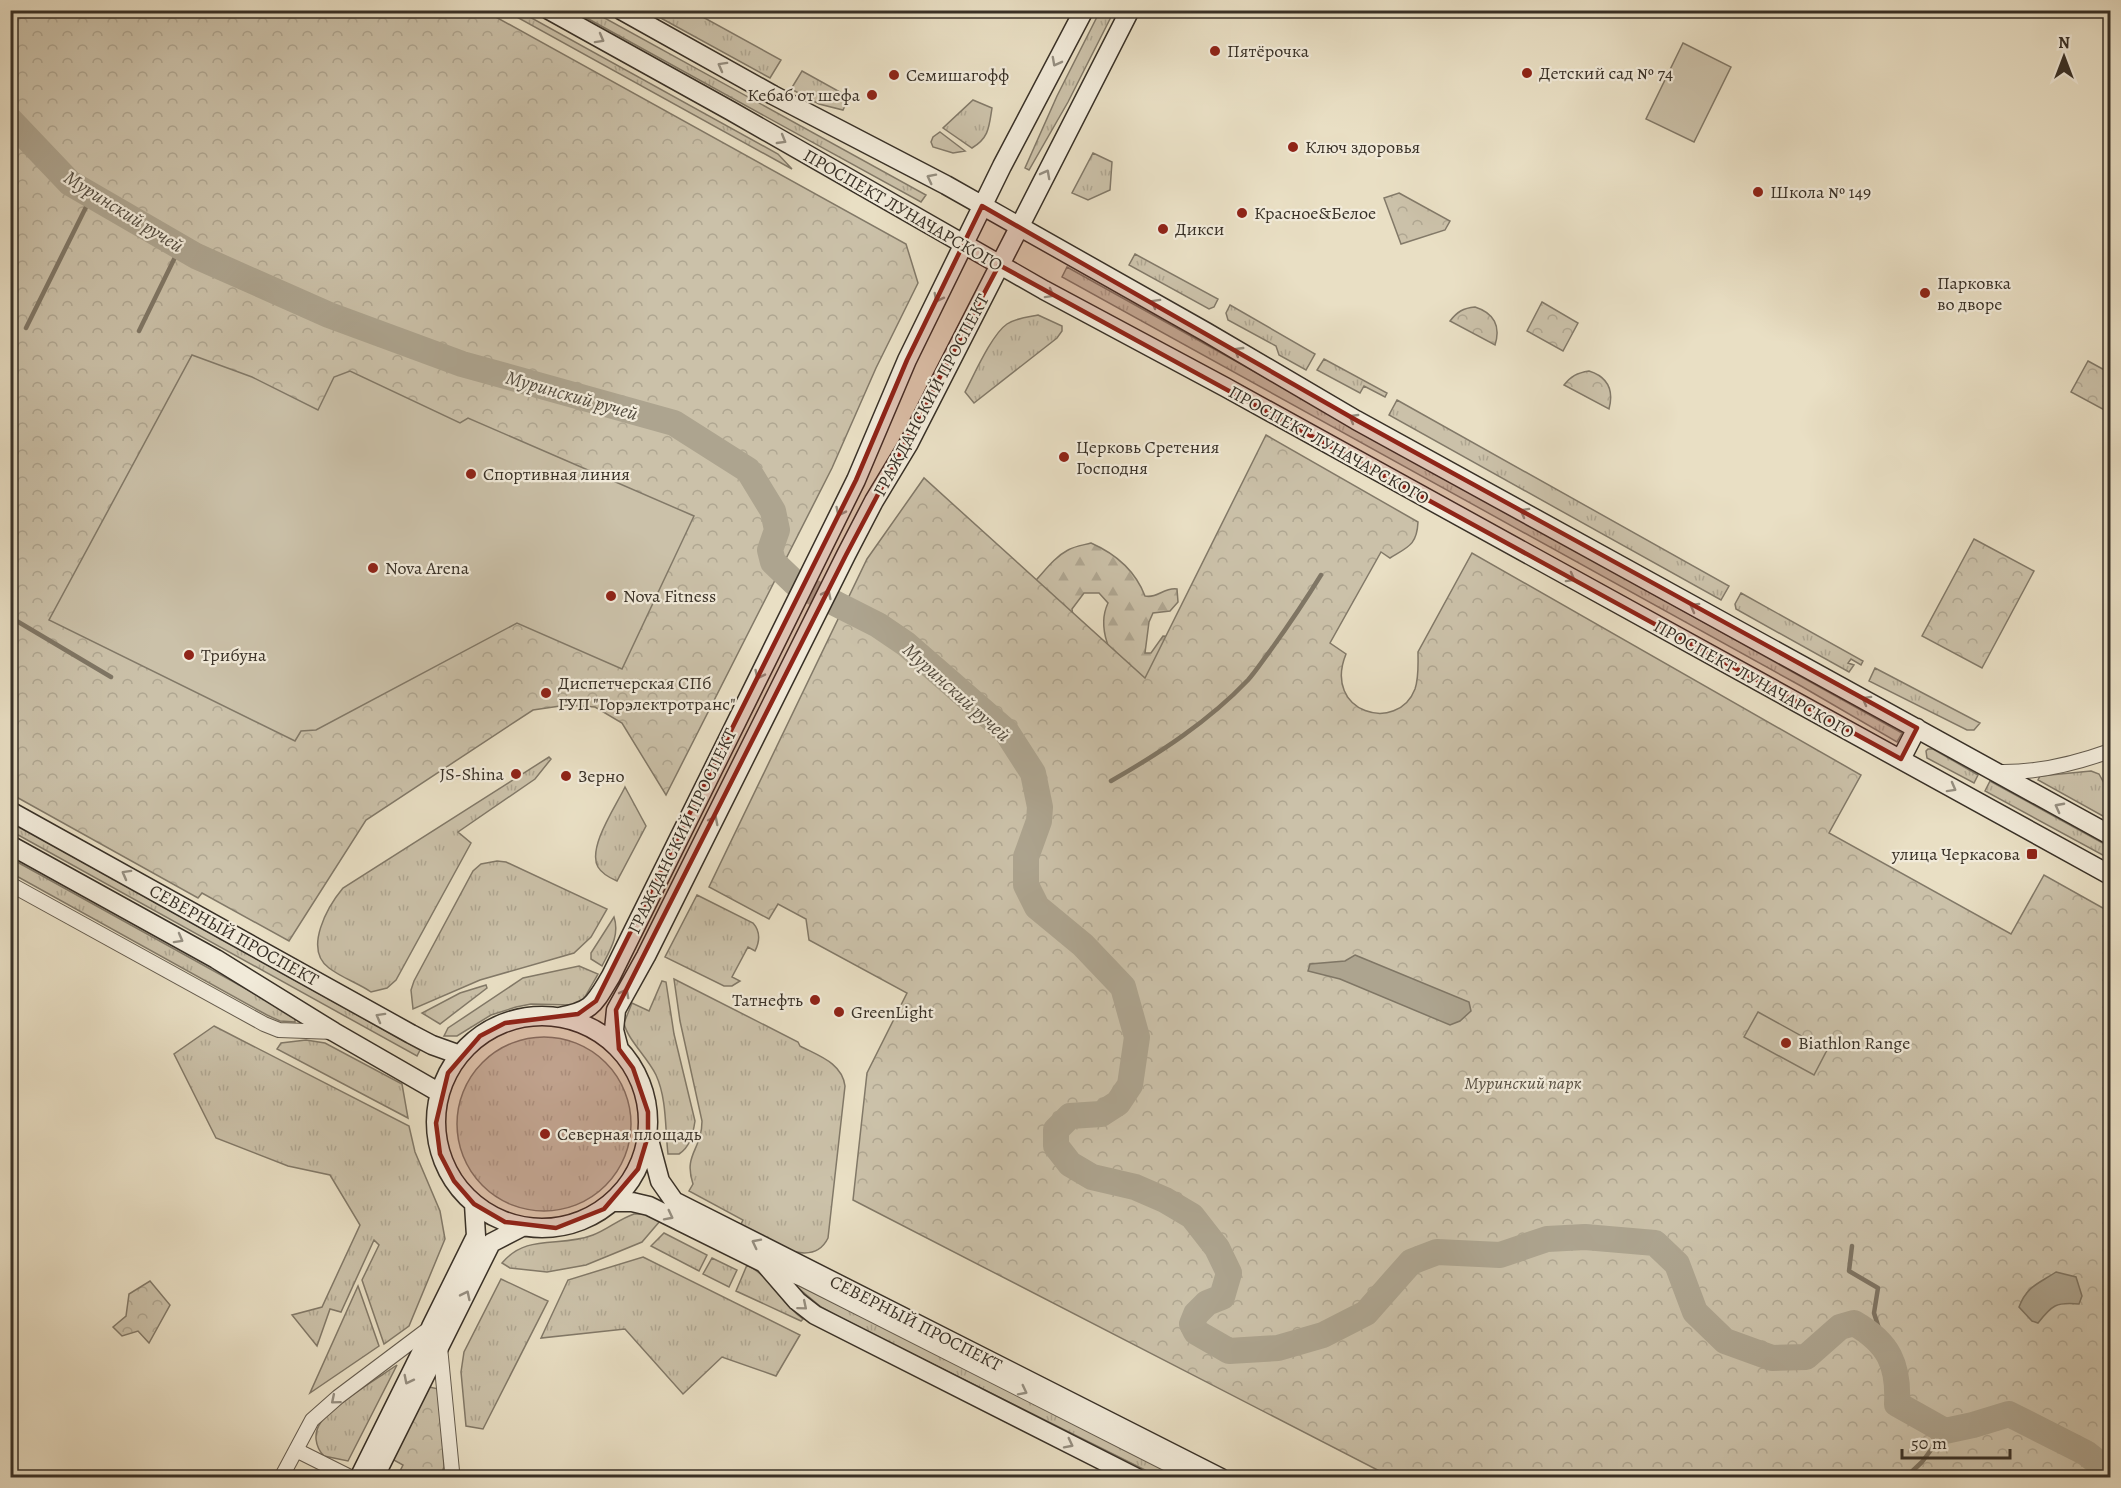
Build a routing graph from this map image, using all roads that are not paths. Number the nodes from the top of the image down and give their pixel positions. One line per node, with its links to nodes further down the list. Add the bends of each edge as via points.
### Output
1 (549, 10): 7 (main road, ПРОСПЕКТ ЛУНАЧАРСКОГО, one-way to 7)
2 (621, 10): 5 (main road, ПРОСПЕКТ ЛУНАЧАРСКОГО, one-way to 2)
3 (1084, 10): 5 (main road, ГРАЖДАНСКИЙ ПРОСПЕКТ, one-way to 5)
4 (1130, 10): 6 (main road, ГРАЖДАНСКИЙ ПРОСПЕКТ, one-way to 4)
5 (982, 206): 6 (main road, ПРОСПЕКТ ЛУНАЧАРСКОГО); 7 (main road, ГРАЖДАНСКИЙ ПРОСПЕКТ)
6 (1019, 226): 8 (main road, ГРАЖДАНСКИЙ ПРОСПЕКТ); 9 (main road, ПРОСПЕКТ ЛУНАЧАРСКОГО, one-way to 6, via 1367,426)
7 (964, 245): 8 (main road, ПРОСПЕКТ ЛУНАЧАРСКОГО); 18 (main road, ГРАЖДАНСКИЙ ПРОСПЕКТ, one-way to 18, via 907,360 856,480 611,976 589,1008)
8 (999, 265): 11 (main road, ПРОСПЕКТ ЛУНАЧАРСКОГО, one-way to 11); 20 (main road, ГРАЖДАНСКИЙ ПРОСПЕКТ, one-way to 8, via 614,1030 616,1010 846,555 909,443)
9 (1917, 728): 11 (main road); 12 (main road, ПРОСПЕКТ ЛУНАЧАРСКОГО)
10 (2110, 752): 12 (street, via 2029,771)
11 (1900, 759): 16 (main road, ПРОСПЕКТ ЛУНАЧАРСКОГО, one-way to 16)
12 (1995, 772): 14 (main road, ПРОСПЕКТ ЛУНАЧАРСКОГО, one-way to 12)
13 (10, 811): 21 (main road, СЕВЕРНЫЙ ПРОСПЕКТ, one-way to 13, via 411,1034)
14 (2110, 835)
15 (10, 845): 19 (main road, СЕВЕРНЫЙ ПРОСПЕКТ, one-way to 19, via 216,959)
16 (2110, 875)
17 (10, 884): 19 (street, via 264,1024 279,1030)
18 (559, 1017): 20 (main road, via 602,1034); 21 (main road, via 531,1017 505,1023 480,1036)
19 (334, 1032): 22 (main road, СЕВЕРНЫЙ ПРОСПЕКТ)
20 (619, 1049): 23 (main road, via 643,1089)
21 (460, 1054): 22 (main road)
22 (440, 1093): 25 (main road, via 436,1123 440,1154 454,1181)
23 (648, 1136): 24 (main road, via 638,1170); 38 (main road, СЕВЕРНЫЙ ПРОСПЕКТ, one-way to 23, via 674,1201 660,1181)
24 (614, 1202): 26 (main road, via 573,1224); 27 (main road, СЕВЕРНЫЙ ПРОСПЕКТ, one-way to 27, via 649,1206)
25 (474, 1204): 26 (main road); 28 (main road, via 476,1236)
26 (522, 1227): 29 (main road, one-way to 26, via 491,1243)
27 (764, 1263): 36 (main road, СЕВЕРНЫЙ ПРОСПЕКТ, one-way to 36, via 797,1301 815,1315); 37 (street, СЕВЕРНЫЙ ПРОСПЕКТ, one-way to 37)
28 (431, 1327): 30 (street, one-way to 30, via 312,1420); 34 (main road, one-way to 34)
29 (440, 1347): 31 (street); 35 (main road)
30 (296, 1450): 32 (street); 33 (street)
31 (450, 1474)
32 (281, 1478)
33 (352, 1478)
34 (359, 1478)
35 (374, 1478)
36 (1137, 1478)
37 (1195, 1478)
38 (1221, 1478)

